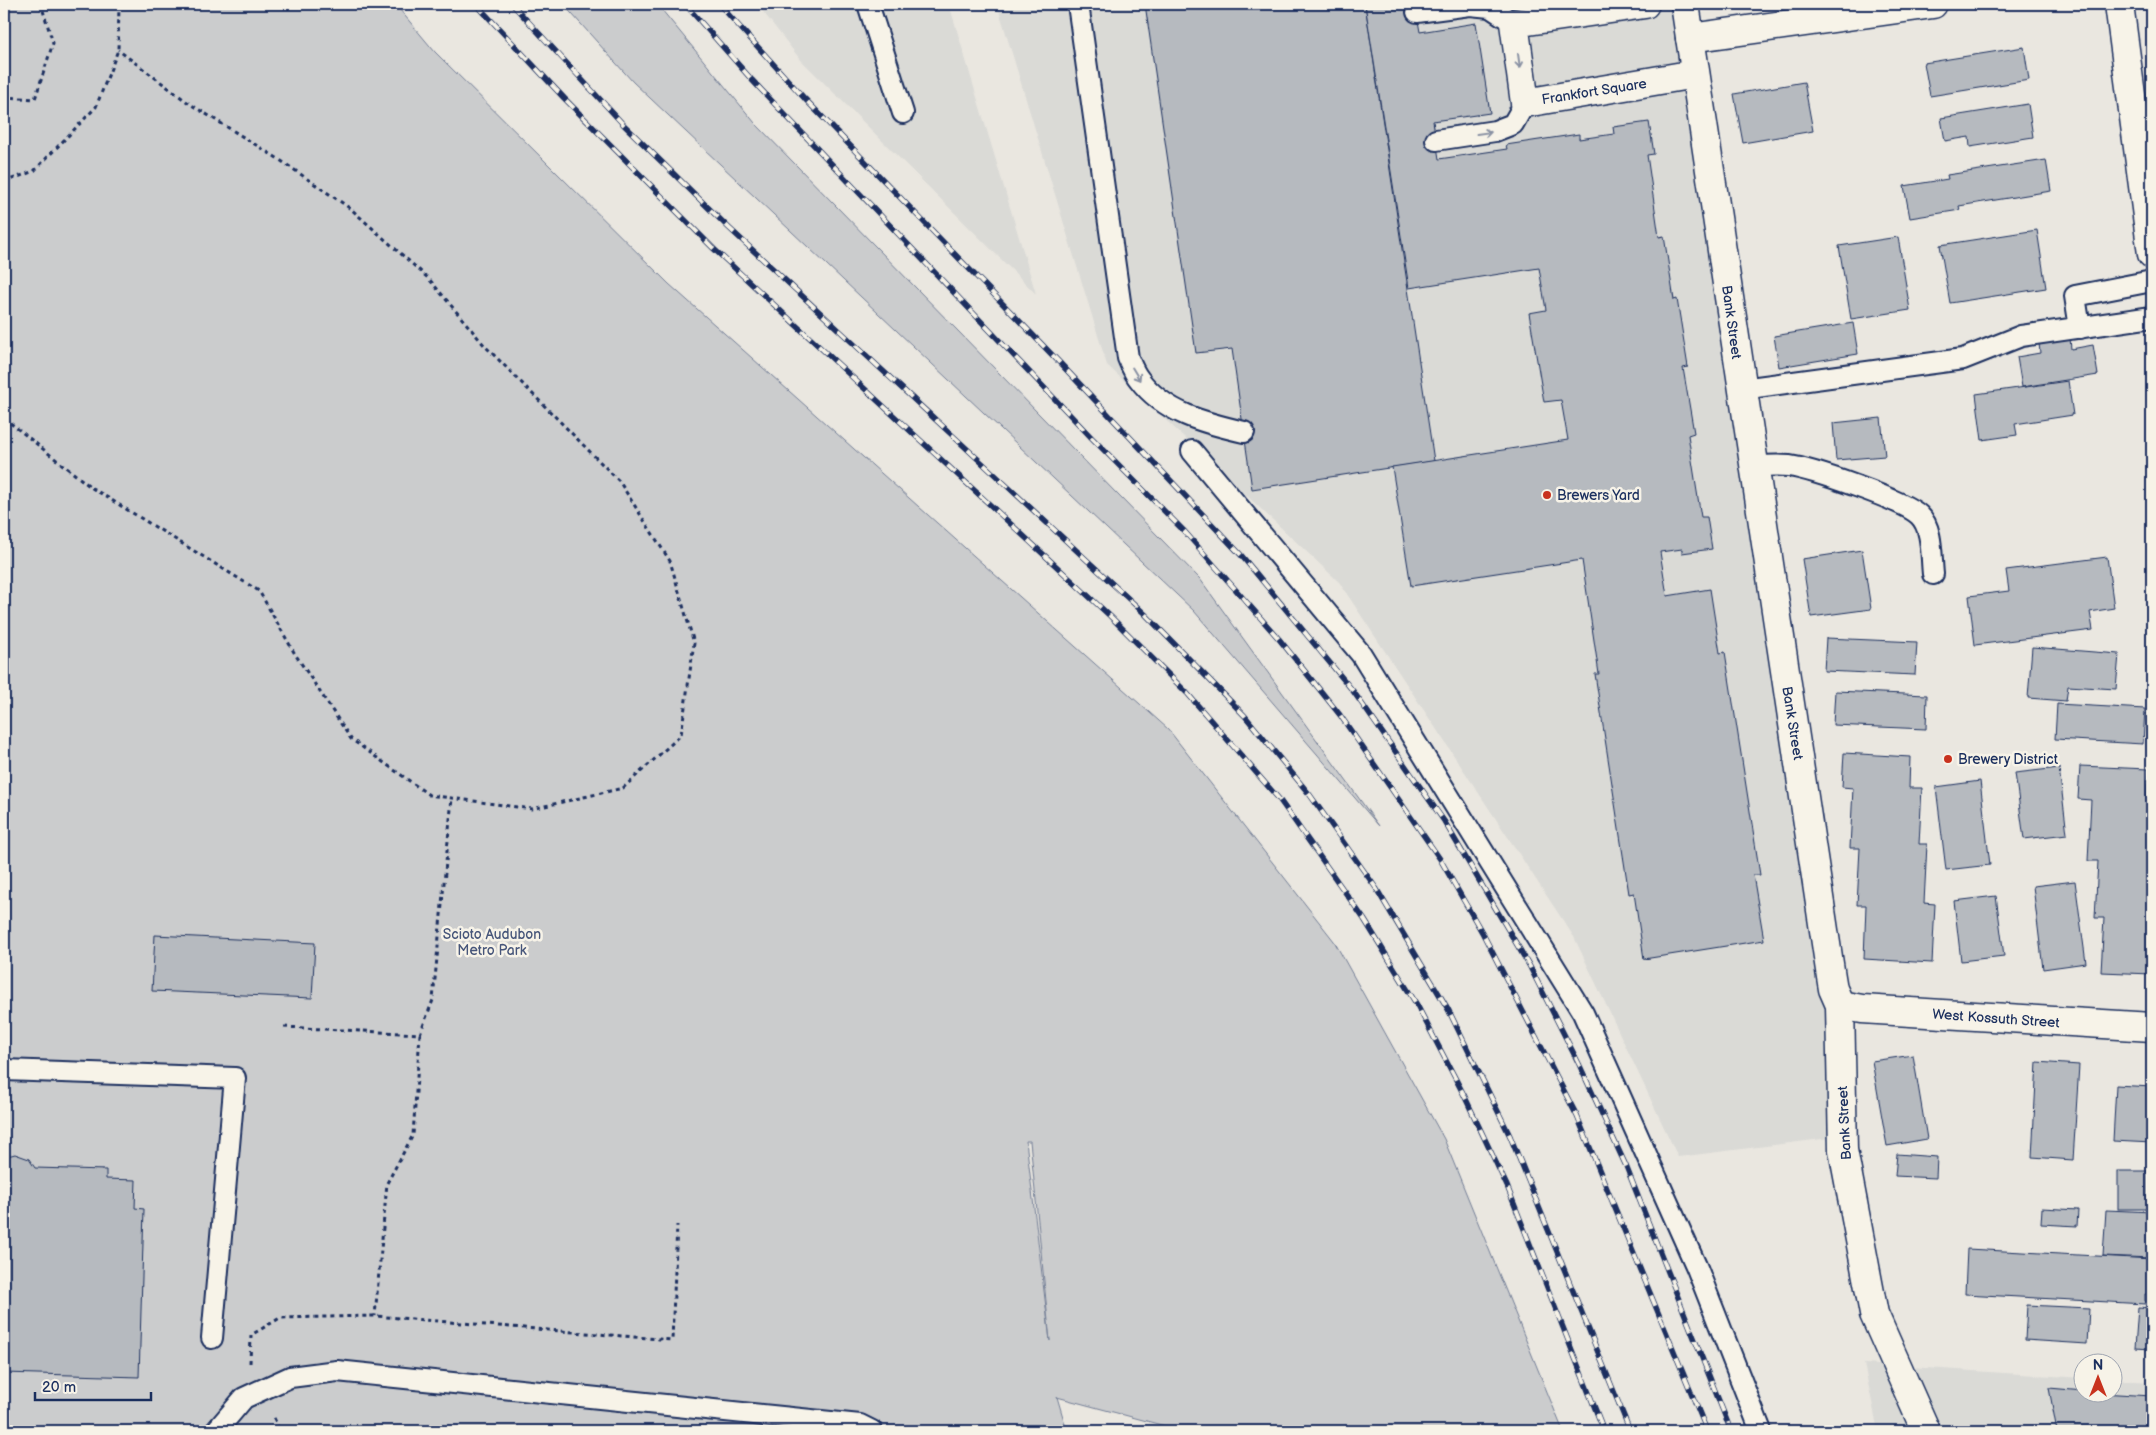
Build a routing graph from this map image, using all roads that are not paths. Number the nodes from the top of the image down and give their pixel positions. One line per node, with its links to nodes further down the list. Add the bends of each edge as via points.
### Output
1 (868, 4): 12 (lane)
2 (1078, 4): 19 (lane, one-way to 19, via 1128,358 1138,379 1162,402 1200,422)
3 (1645, 4): 8 (street)
4 (1685, 4): 9 (street, Bank Street)
5 (1933, 4): 9 (street)
6 (2119, 4): 14 (street)
7 (1417, 12): 8 (lane, via 1470,5 1490,7)
8 (1514, 23): 11 (street, Frankfort Square, one-way to 11)
9 (1690, 38): 10 (street, Bank Street)
10 (1695, 74): 11 (street, Frankfort Square); 18 (street, Bank Street)
11 (1525, 103): 13 (lane, one-way to 11, via 1495,131 1513,124)
12 (903, 112)
13 (1436, 140)
14 (2152, 254)
15 (2152, 281): 17 (lane, via 2075,296)
16 (2152, 317): 17 (lane)
17 (2080, 328): 18 (lane, via 2021,336 1963,359)
18 (1742, 389): 21 (street, Bank Street)
19 (1244, 432)
20 (1192, 451): 29 (lane, via 1361,654 1583,1013 1697,1268)
21 (1754, 466): 22 (lane, via 1790,466 1834,478 1899,503 1919,515 1927,528); 23 (street, Bank Street, via 1831,977)
22 (1933, 574)
23 (1840, 1005): 24 (street, West Kossuth Street); 30 (street, Bank Street, via 1843,1150 1874,1314)
24 (2152, 1027)
25 (4, 1070): 26 (lane, via 235,1078)
26 (212, 1338)
27 (216, 1431): 28 (lane, via 244,1398 290,1377 337,1371 860,1425)
28 (872, 1431)
29 (1761, 1431)
30 (1926, 1431)

